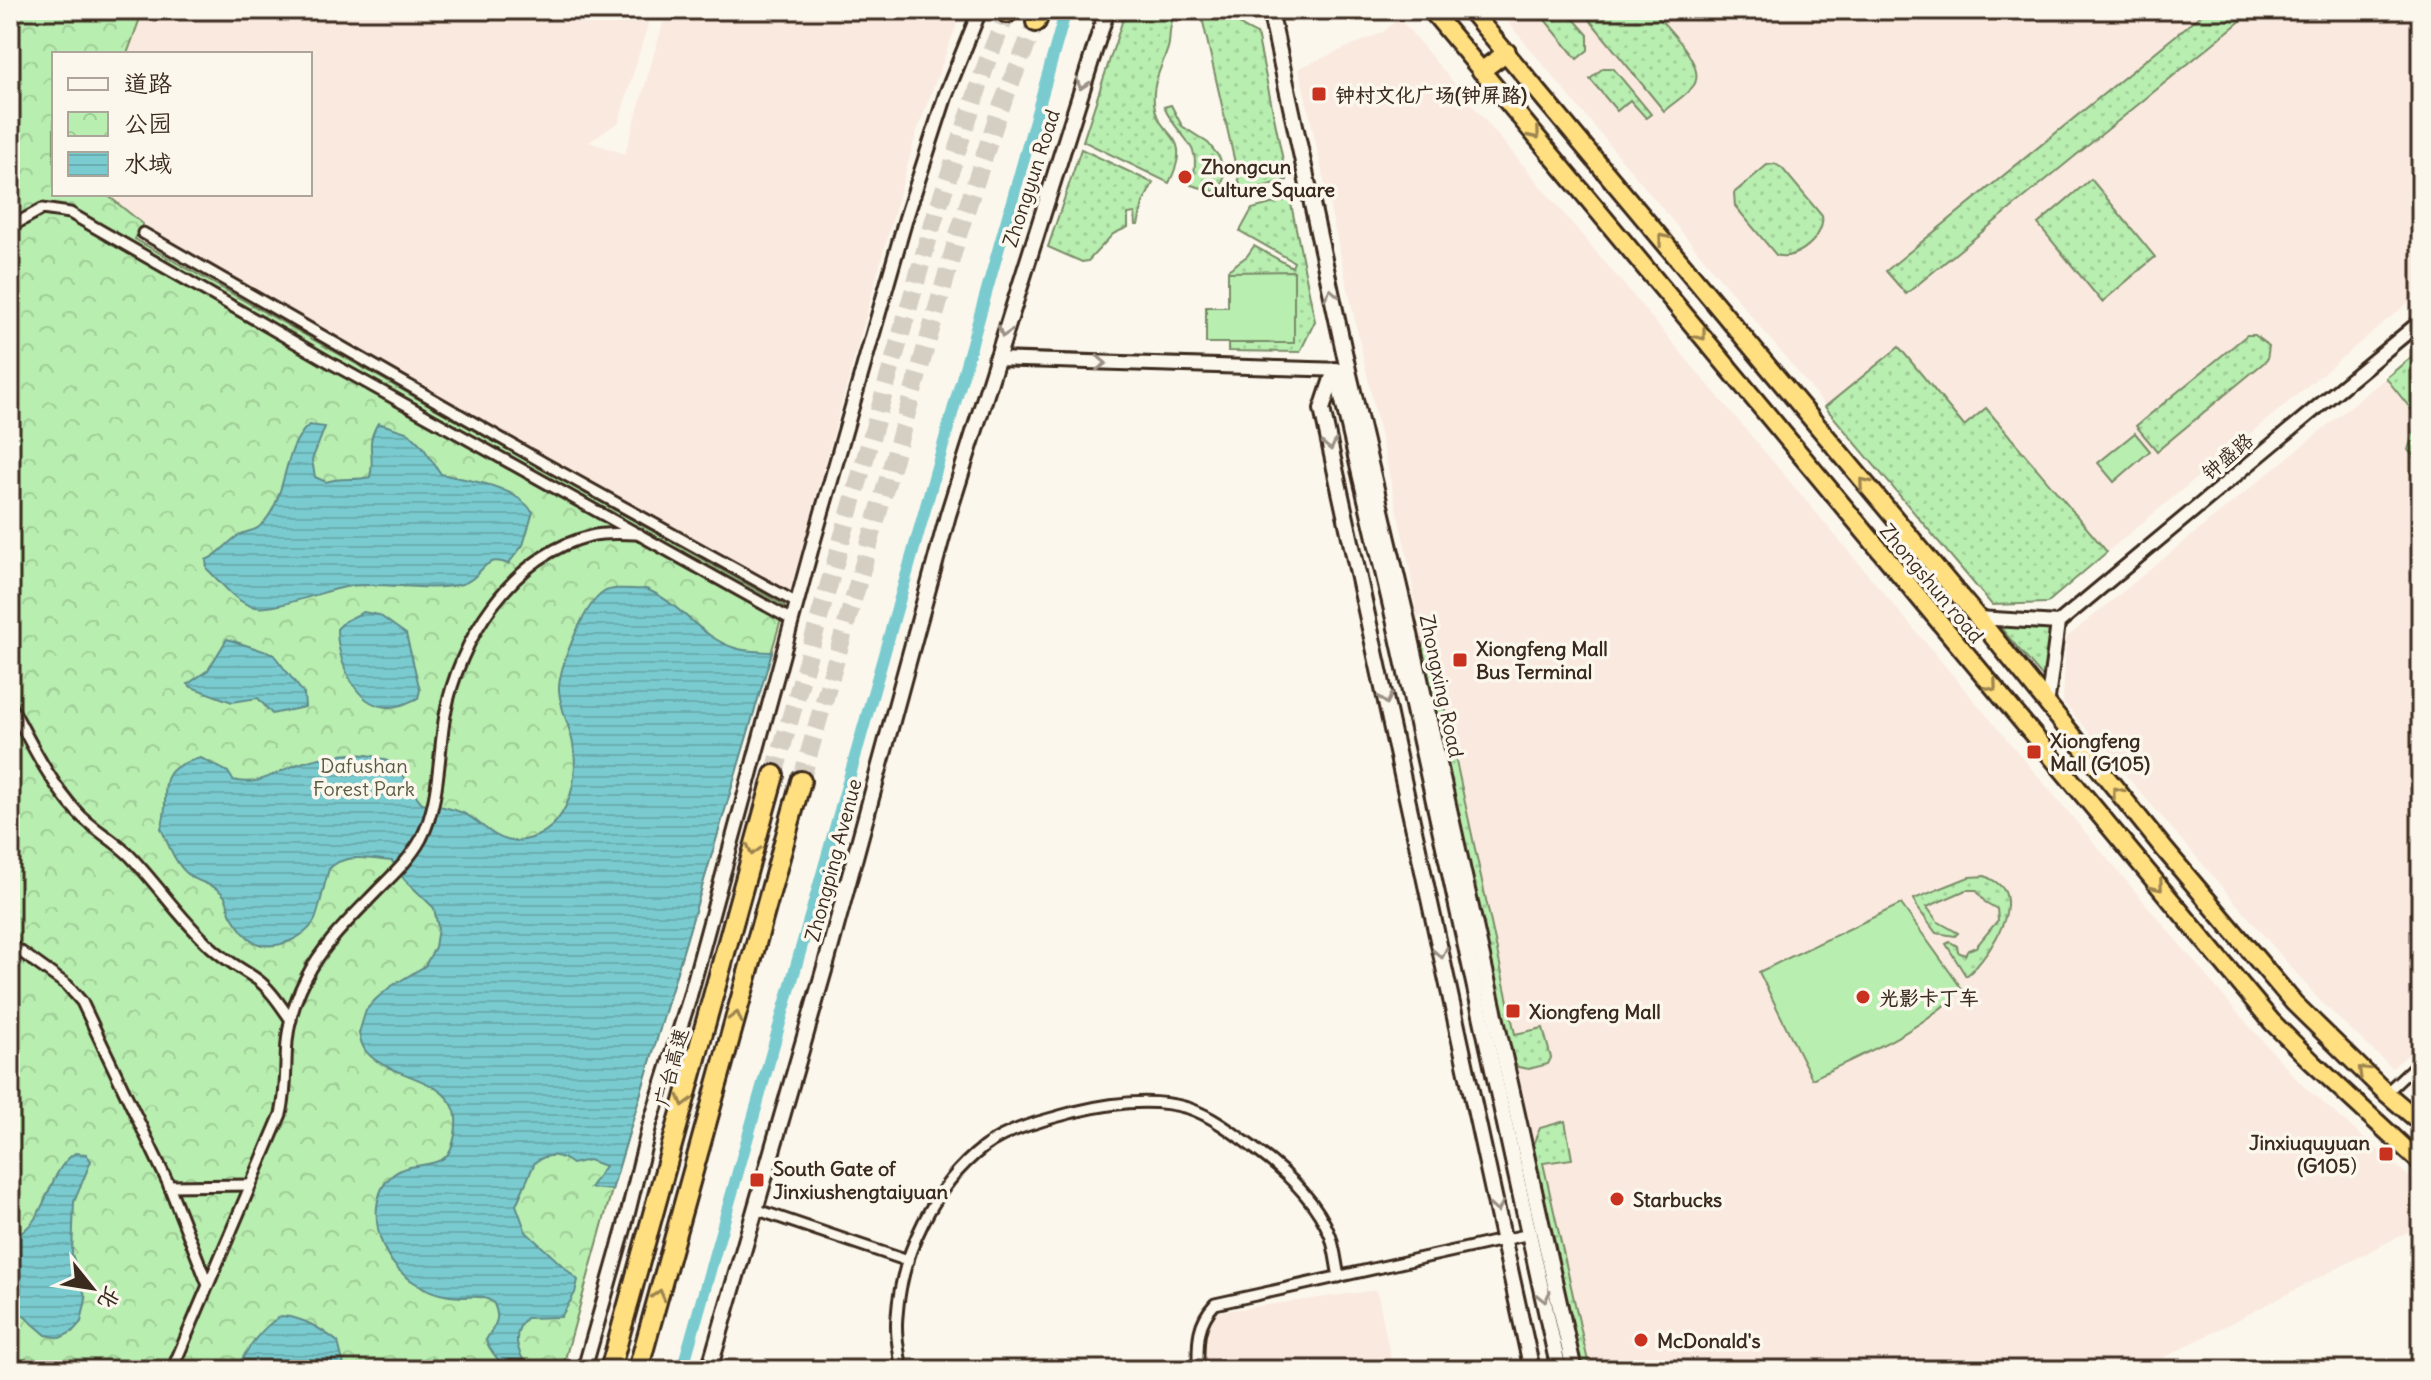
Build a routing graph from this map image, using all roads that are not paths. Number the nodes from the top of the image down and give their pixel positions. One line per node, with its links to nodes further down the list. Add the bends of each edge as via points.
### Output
1 (980, 10): 14 (street, via 906,218)
2 (1107, 10): 11 (main road, Zhongyun Road, one-way to 11)
3 (1270, 10): 12 (main road, Zhongxing Road, one-way to 3)
4 (1431, 10): 7 (highway, Zhongshun road)
5 (1470, 10): 6 (highway, Zhongshun road)
6 (1507, 52): 7 (highway); 15 (highway, Zhongshun road, one-way to 6)
7 (1481, 71): 27 (highway, Zhongshun road, one-way to 27, via 2272,1022)
8 (10, 227): 13 (street, via 42,209 70,213)
9 (143, 233): 14 (street)
10 (2421, 321): 17 (street, 钟盛路)
11 (995, 359): 12 (street, one-way to 12); 30 (main road, Zhongping Avenue)
12 (1342, 370): 31 (main road, Zhongxing Road); 32 (main road, one-way to 32, via 1322,409); 45 (main road, Zhongxing Road, via 1406,616)
13 (639, 534): 16 (street); 23 (street, via 592,535 570,543 526,571 492,606 454,677 422,836 403,865 315,963)
14 (797, 603): 16 (street)
15 (1978, 618): 17 (street); 19 (highway, Zhongshun road)
16 (792, 620): 37 (street)
17 (2058, 623): 19 (street)
18 (10, 704): 23 (street, via 61,793 80,815 131,857 212,949 264,986)
19 (2047, 706): 25 (highway, Zhongshun road, one-way to 19, via 2294,1003)
20 (774, 775): 38 (highway, 广台高速, one-way to 38)
21 (801, 781): 39 (highway, one-way to 21)
22 (10, 944): 29 (street, via 82,1002)
23 (291, 1020): 28 (street, via 286,1096)
24 (2421, 1060): 25 (street)
25 (2386, 1093): 26 (highway, Zhongshun road)
26 (2421, 1123)
27 (2421, 1163)
28 (250, 1185): 29 (street); 35 (street)
29 (169, 1186): 35 (street)
30 (755, 1209): 33 (street); 40 (main road, Zhongping Avenue)
31 (1530, 1234): 32 (street); 44 (main road, Zhongxing Road, one-way to 44)
32 (1504, 1240): 34 (street); 43 (main road)
33 (908, 1261): 34 (street, via 946,1187 986,1146 1065,1115 1116,1104 1154,1103 1211,1119 1289,1177 1330,1235); 41 (street, via 896,1317)
34 (1339, 1277): 42 (street, via 1215,1304 1198,1330)
35 (208, 1285): 36 (street)
36 (172, 1370)
37 (584, 1370)
38 (610, 1370)
39 (638, 1370)
40 (709, 1370)
41 (902, 1370)
42 (1198, 1370)
43 (1532, 1370)
44 (1559, 1370)
45 (1574, 1370)

